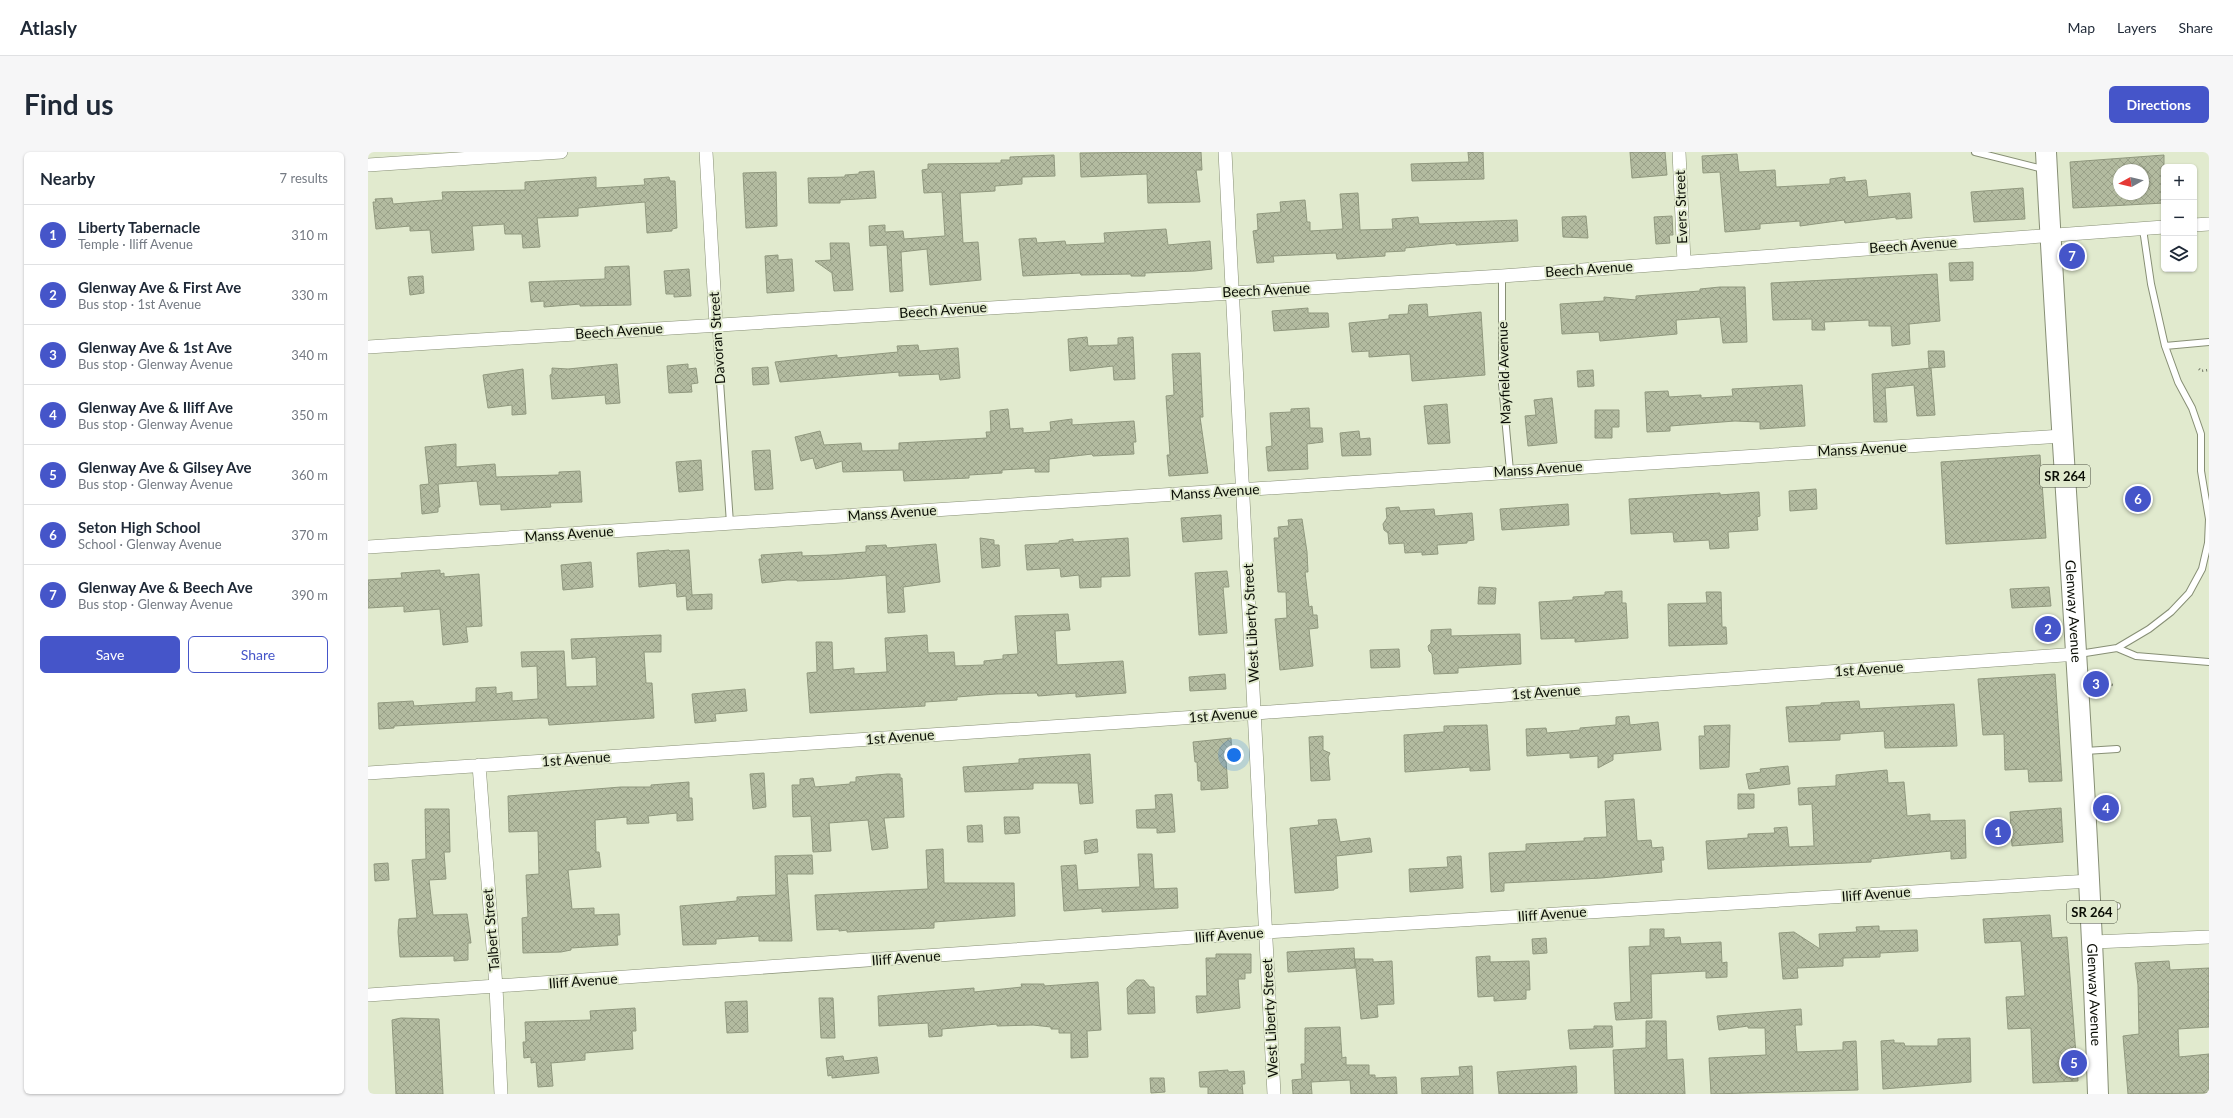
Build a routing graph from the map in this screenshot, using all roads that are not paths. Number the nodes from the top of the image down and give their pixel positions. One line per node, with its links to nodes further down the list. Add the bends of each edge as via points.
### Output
1 (561, 152): 7 (street)
2 (706, 152): 16 (street, Davoran Street)
3 (1225, 152): 15 (street, West Liberty Street)
4 (1680, 152): 13 (street, Evers Street)
5 (1975, 152): 6 (lane, via 2019,164)
6 (2046, 161): 12 (main road, Glenway Avenue / SR 264)
7 (368, 165)
8 (2209, 224): 9 (street)
9 (2197, 225)
10 (2161, 227): 11 (street, Beech Avenue)
11 (2143, 229): 12 (street, Beech Avenue); 18 (lane, via 2151,284)
12 (2050, 235): 13 (street, Beech Avenue); 22 (main road, Glenway Avenue / SR 264)
13 (1684, 262): 14 (street, Beech Avenue)
14 (1502, 276): 15 (street, Beech Avenue); 23 (lane, Mayfield Avenue, via 1502,384)
15 (1233, 292): 16 (street, Beech Avenue); 24 (street, West Liberty Street)
16 (716, 325): 19 (street, Beech Avenue); 25 (lane, Davoran Street)
17 (2209, 342): 18 (lane)
18 (2165, 346): 21 (lane)
19 (368, 347)
20 (2209, 432): 21 (lane)
21 (2201, 434): 27 (lane, via 2201,471 2209,519 2208,543 2202,569 2189,592 2171,612)
22 (2062, 436): 23 (street, Manss Avenue); 28 (main road, Glenway Avenue / SR 264)
23 (1510, 471): 24 (street, Manss Avenue)
24 (1244, 491): 25 (street, Manss Avenue); 30 (street, West Liberty Street)
25 (730, 523): 26 (street, Manss Avenue)
26 (368, 547)
27 (2117, 648): 28 (lane); 29 (lane, via 2136,656)
28 (2078, 654): 30 (street, 1st Avenue); 32 (main road, Glenway Avenue / SR 264)
29 (2209, 662)
30 (1256, 713): 33 (street, 1st Avenue); 38 (street, West Liberty Street)
31 (2117, 749): 32 (lane)
32 (2083, 752): 35 (main road, Glenway Avenue / SR 264)
33 (479, 765): 34 (street, 1st Avenue); 41 (street, Talbert Street)
34 (368, 773)
35 (2090, 880): 36 (main road, Glenway Avenue / SR 264); 38 (street, Iliff Avenue)
36 (2092, 906): 37 (lane); 40 (main road, Glenway Avenue / SR 264)
37 (2117, 906)
38 (1266, 932): 41 (street, Iliff Avenue); 44 (street, West Liberty Street)
39 (2209, 937): 40 (street)
40 (2094, 942): 45 (main road, Glenway Avenue / SR 264)
41 (496, 987): 42 (street, Iliff Avenue); 43 (street, Talbert Street)
42 (368, 995)
43 (501, 1094)
44 (1274, 1094)
45 (2098, 1094)

